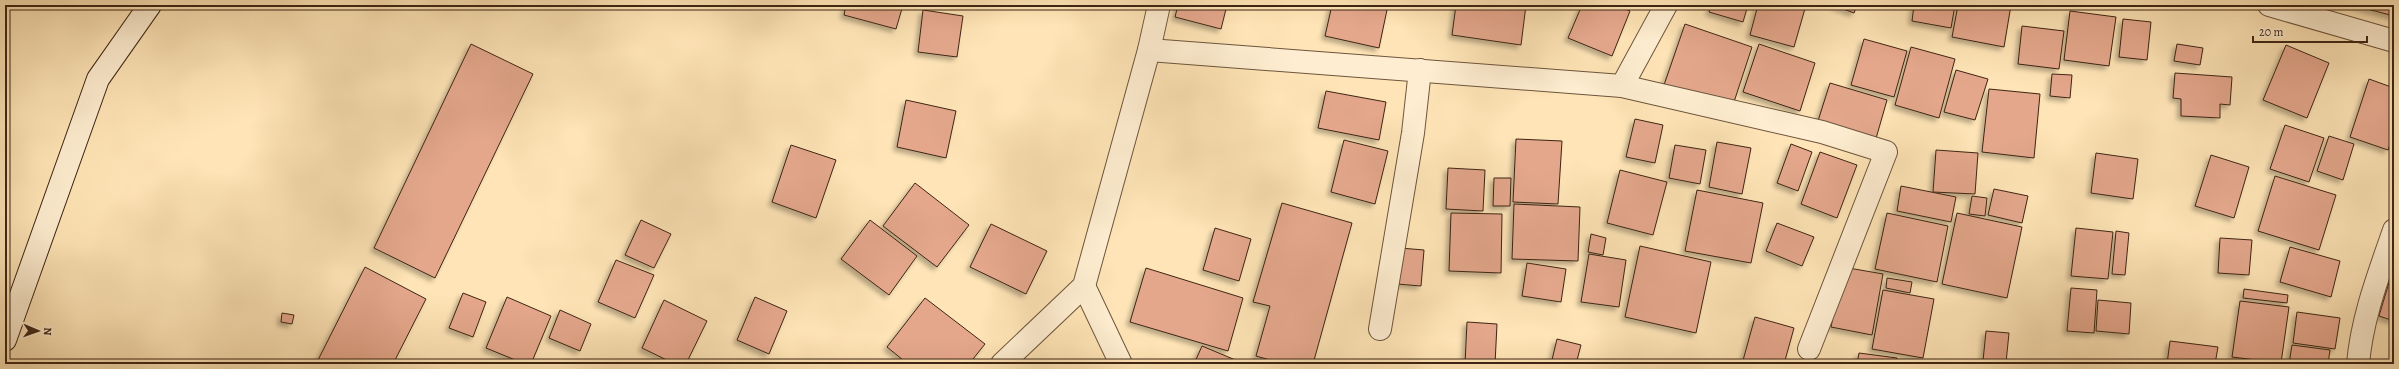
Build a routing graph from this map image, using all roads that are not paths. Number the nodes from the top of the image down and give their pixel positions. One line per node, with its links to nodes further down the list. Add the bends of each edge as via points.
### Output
1 (150, 5): 12 (street, via 98,78)
2 (1159, 5): 6 (street)
3 (1666, 5): 8 (street)
4 (2269, 5): 5 (street)
5 (2394, 41)
6 (1150, 50): 7 (street); 10 (street)
7 (1420, 70): 8 (street); 11 (street)
8 (1622, 86): 13 (street, via 1822,132 1886,152)
9 (2394, 230): 16 (street, via 2360,336)
10 (1084, 286): 14 (street); 15 (street)
11 (1380, 329)
12 (5, 340)
13 (1809, 349)
14 (1002, 364)
15 (1120, 364)
16 (2358, 364)

